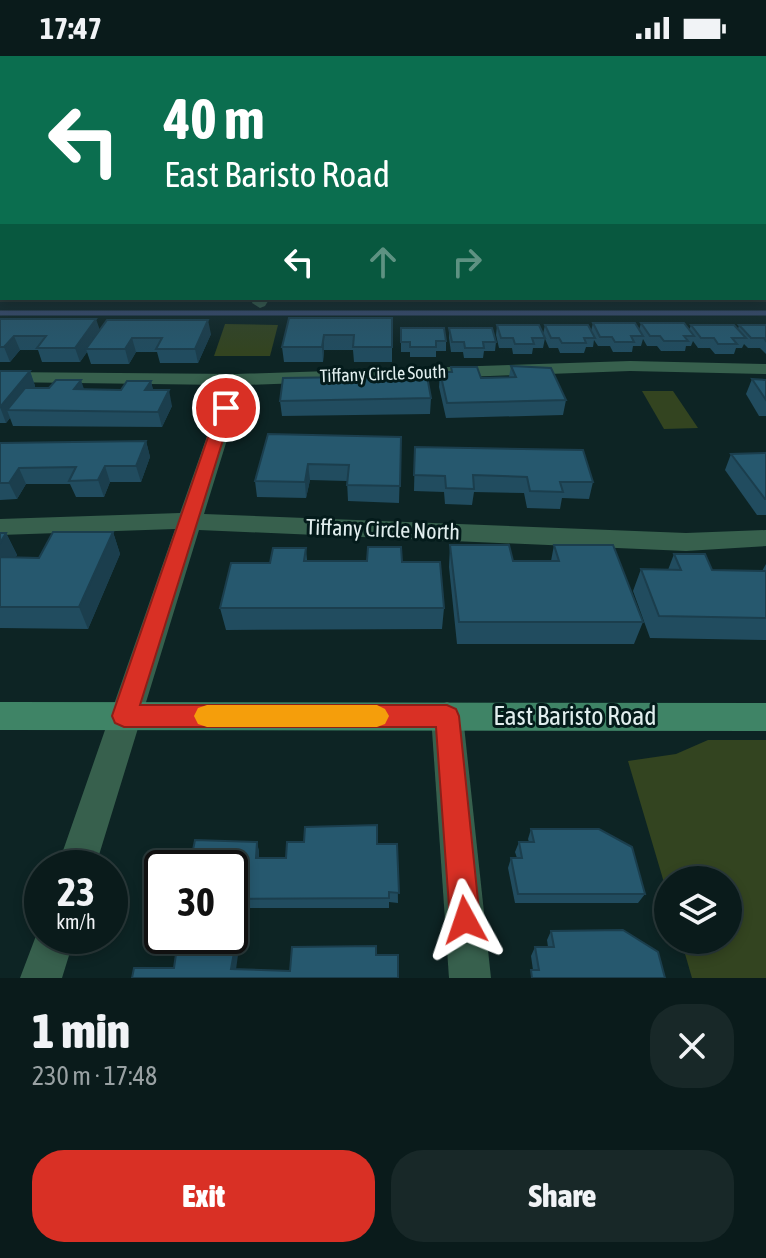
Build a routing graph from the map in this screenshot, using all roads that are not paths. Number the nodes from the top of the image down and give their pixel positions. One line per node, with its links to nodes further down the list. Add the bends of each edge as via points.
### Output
1 (766, 369): 3 (street, Tiffany Circle South, via 630,366)
2 (0, 377): 3 (street, Tiffany Circle South)
3 (236, 380): 4 (street)
4 (187, 521): 5 (street, Tiffany Circle North); 6 (street, Tiffany Circle North, via 686,542); 8 (street)
5 (0, 527)
6 (766, 538)
7 (0, 716): 8 (street, East Baristo Road)
8 (124, 716): 9 (street, East Baristo Road); 11 (street)
9 (447, 716): 10 (street, East Baristo Road); 14 (street)
10 (766, 717)
11 (82, 850)
12 (48, 954): 13 (street)
13 (41, 978)
14 (470, 978)

